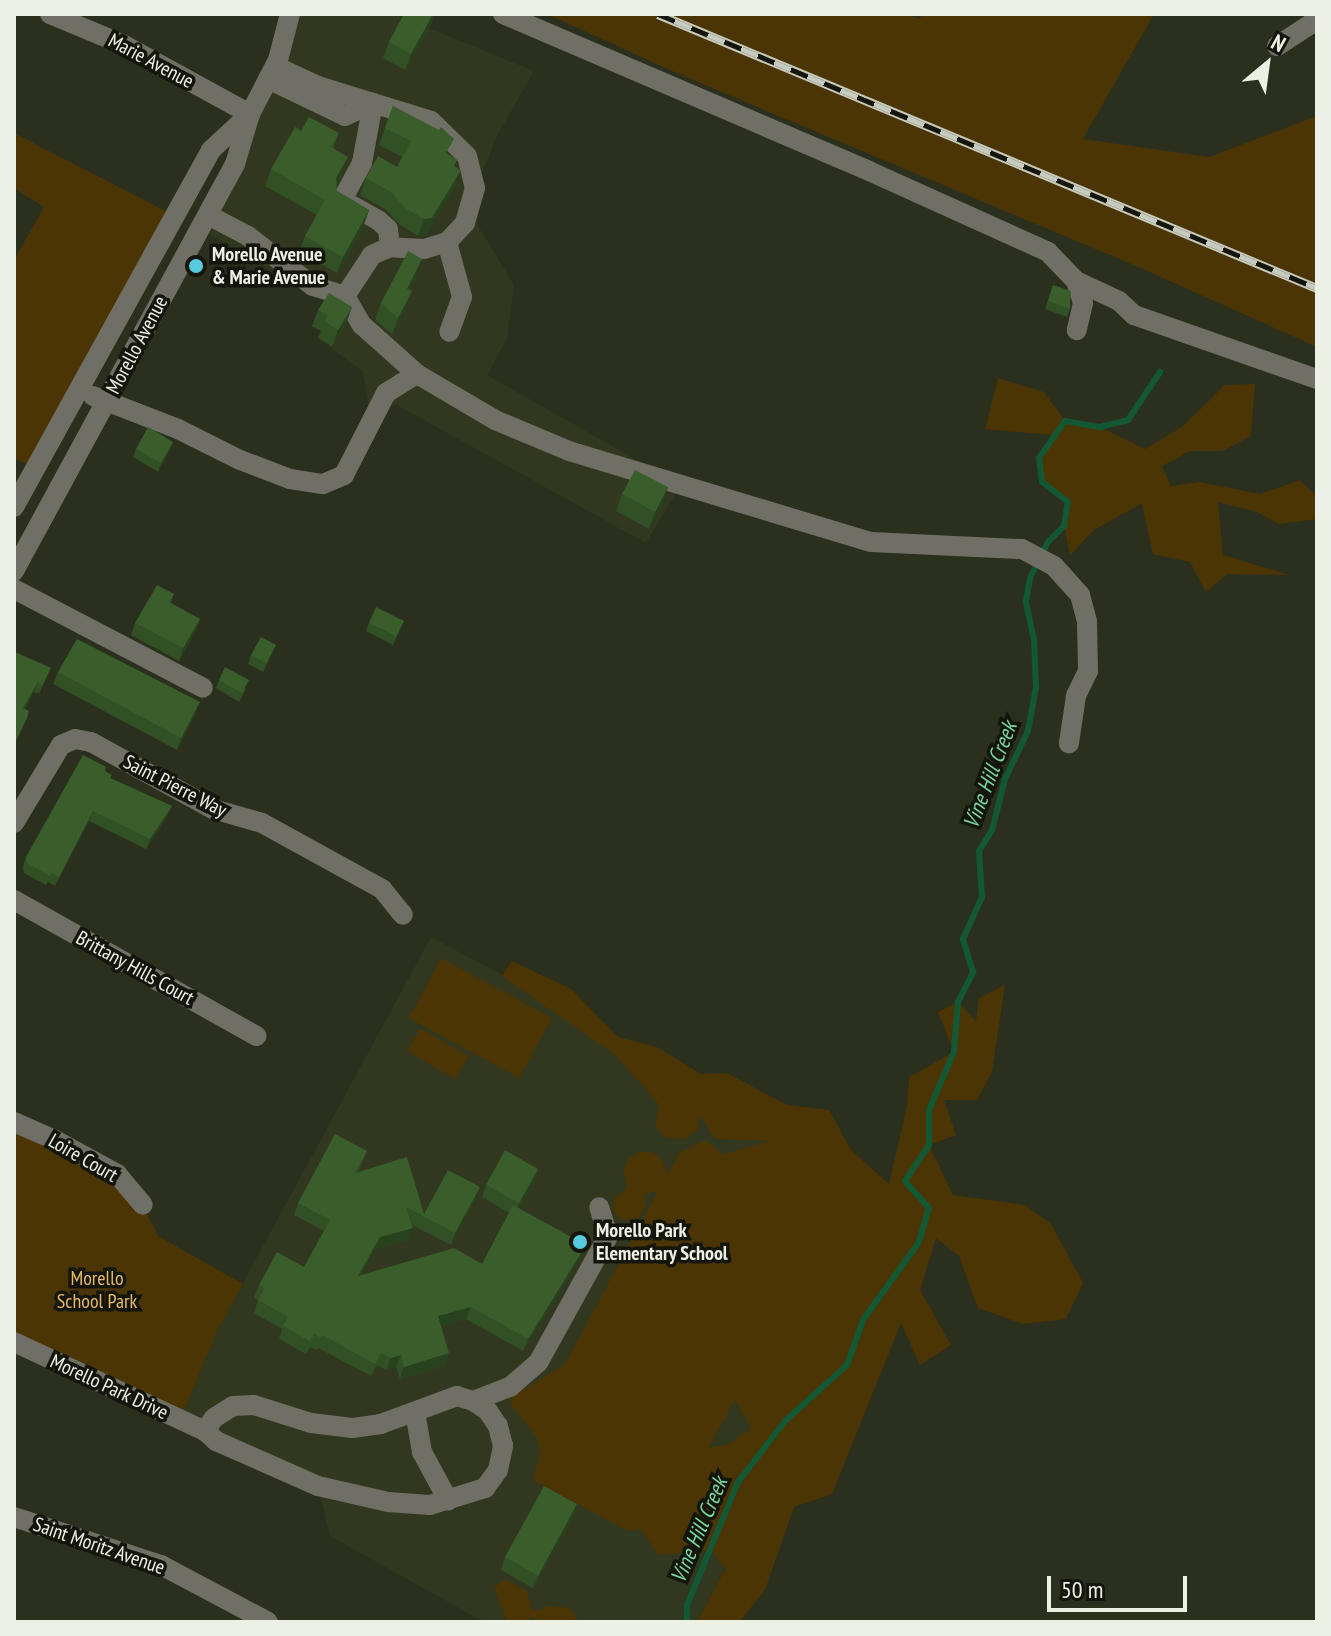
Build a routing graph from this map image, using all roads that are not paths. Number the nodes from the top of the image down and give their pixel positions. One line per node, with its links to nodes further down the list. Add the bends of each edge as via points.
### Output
1 (50, 14): 8 (street, Marie Avenue, via 124,45)
2 (290, 14): 6 (street, Morello Avenue)
3 (503, 14): 12 (street, via 1006,232 1048,252)
4 (1317, 20): 5 (street)
5 (1277, 46)
6 (271, 72): 7 (street); 8 (street, Morello Avenue)
7 (373, 103): 10 (street, via 431,121 467,156 475,188 465,223); 11 (street, via 362,163 342,200 388,229)
8 (250, 114): 9 (street, Morello Avenue, via 235,164); 18 (street, Morello Avenue, via 211,150)
9 (208, 215): 13 (street, via 248,236 313,286); 19 (street, Morello Avenue)
10 (447, 242): 11 (street, via 424,249); 15 (street, via 462,297)
11 (390, 247): 13 (street, via 372,255)
12 (1076, 281): 14 (street, via 1083,303); 17 (street, via 1119,301 1134,315)
13 (345, 296): 16 (street, via 362,325)
14 (1077, 330)
15 (449, 332)
16 (417, 374): 19 (street, via 386,393 344,475 323,484 290,479); 24 (street, via 495,420 569,451 856,537 1022,549 1054,566 1080,595 1087,622 1088,671 1076,696)
17 (1317, 379)
18 (79, 389): 19 (street); 20 (street, Morello Avenue)
19 (106, 402): 21 (street, Morello Avenue)
20 (14, 507)
21 (14, 571)
22 (14, 589): 23 (street)
23 (203, 688)
24 (1069, 743)
25 (14, 823): 27 (street, Saint Pierre Way, via 61,745 75,739 91,742 213,809 262,823 382,889)
26 (14, 900): 28 (street, Brittany Hills Court)
27 (403, 915)
28 (256, 1036)
29 (14, 1122): 30 (street, Loire Court, via 117,1174)
30 (143, 1205)
31 (599, 1207): 33 (street, via 608,1236 538,1363 510,1387)
32 (14, 1342): 35 (street, Morello Park Drive)
33 (473, 1401): 34 (street, via 457,1396); 36 (street, via 498,1426 503,1446 498,1470 485,1488)
34 (415, 1412): 35 (street, via 352,1428 311,1423 254,1405 233,1406); 36 (street, via 422,1452)
35 (205, 1431): 36 (street, Morello Park Drive, via 216,1441 318,1486 388,1502 430,1505)
36 (448, 1500)
37 (14, 1517): 38 (street, Saint Moritz Avenue, via 161,1565)
38 (268, 1622)

